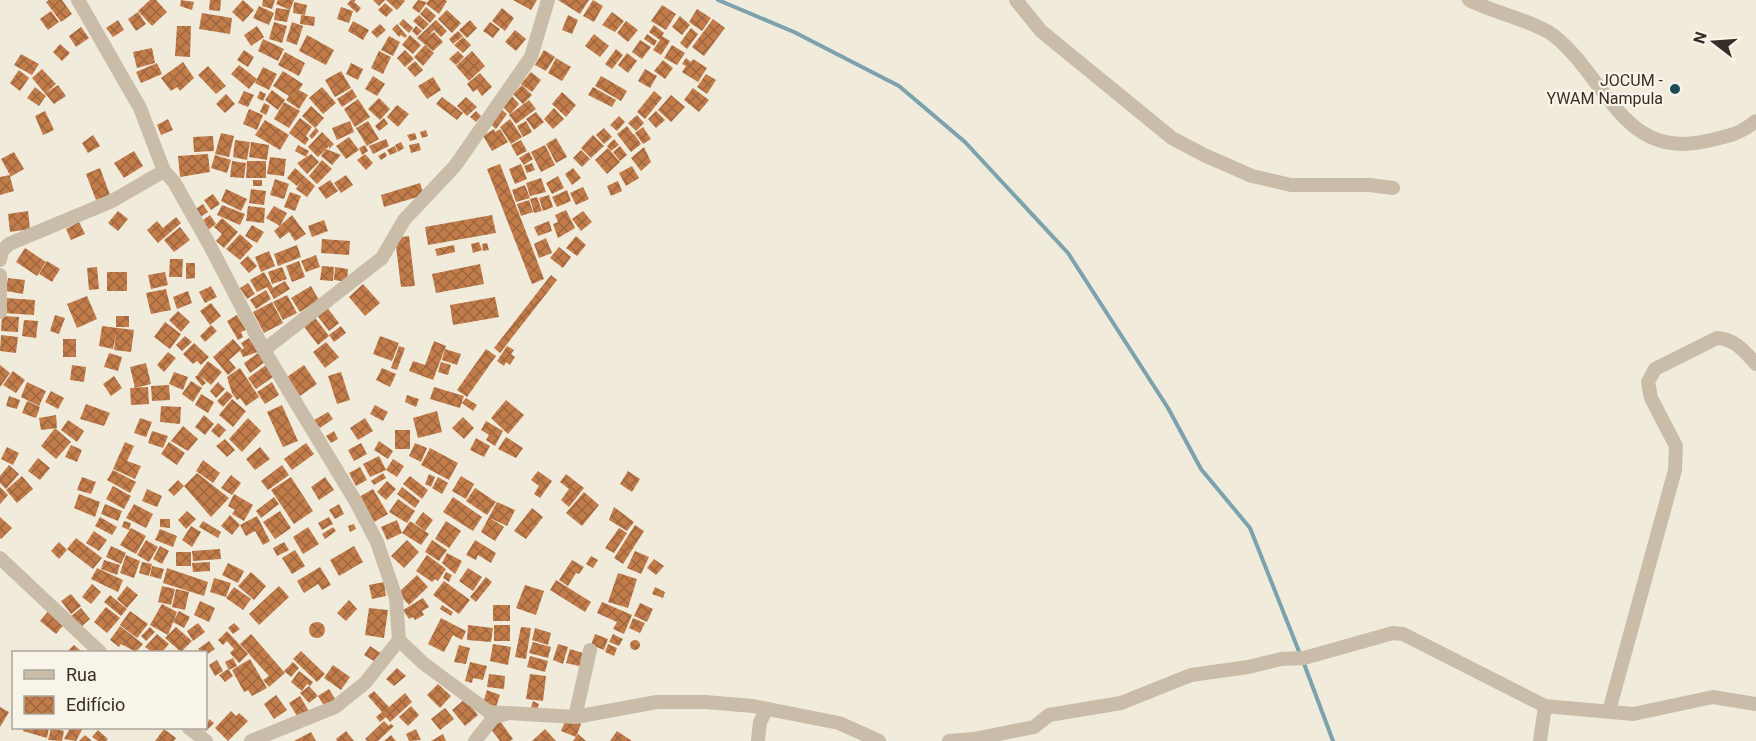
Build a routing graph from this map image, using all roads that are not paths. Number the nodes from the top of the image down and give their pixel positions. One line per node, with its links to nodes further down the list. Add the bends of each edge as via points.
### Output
1 (78, 0): 6 (street, via 140,108)
2 (548, 0): 11 (street, via 531,57 455,166 404,220 382,258)
3 (1016, 0): 7 (street, via 1041,31 1172,138 1204,155 1252,176 1291,184)
4 (1469, 0): 5 (street, via 1550,33 1573,52 1624,121 1663,143 1696,144 1742,133)
5 (1756, 121)
6 (164, 171): 8 (street, via 112,201 9,244); 11 (street, via 209,244)
7 (1394, 188)
8 (0, 260)
9 (0, 275): 10 (street)
10 (0, 312)
11 (264, 350): 14 (street, via 377,542 396,598)
12 (1756, 363): 20 (street, via 1736,344 1717,338 1655,369 1648,382 1651,398 1676,446 1675,470)
13 (0, 558): 16 (street)
14 (399, 640): 21 (street, via 489,712); 25 (street, via 365,683 335,707)
15 (590, 650): 22 (street)
16 (99, 651)
17 (1756, 704): 20 (street, via 1713,697 1648,713)
18 (1545, 706): 20 (street); 29 (street, via 1420,642 1394,633 1304,658 1191,675 1121,703 1049,715 1035,727); 30 (street)
19 (767, 709): 22 (street, via 705,702 657,702); 27 (street, via 760,722); 28 (street, via 839,723)
20 (1609, 711)
21 (508, 714): 22 (street); 26 (street, via 494,717)
22 (575, 717)
23 (190, 729): 24 (street)
24 (206, 741)
25 (251, 741)
26 (475, 741)
27 (758, 741)
28 (879, 741)
29 (949, 741)
30 (1540, 741)

